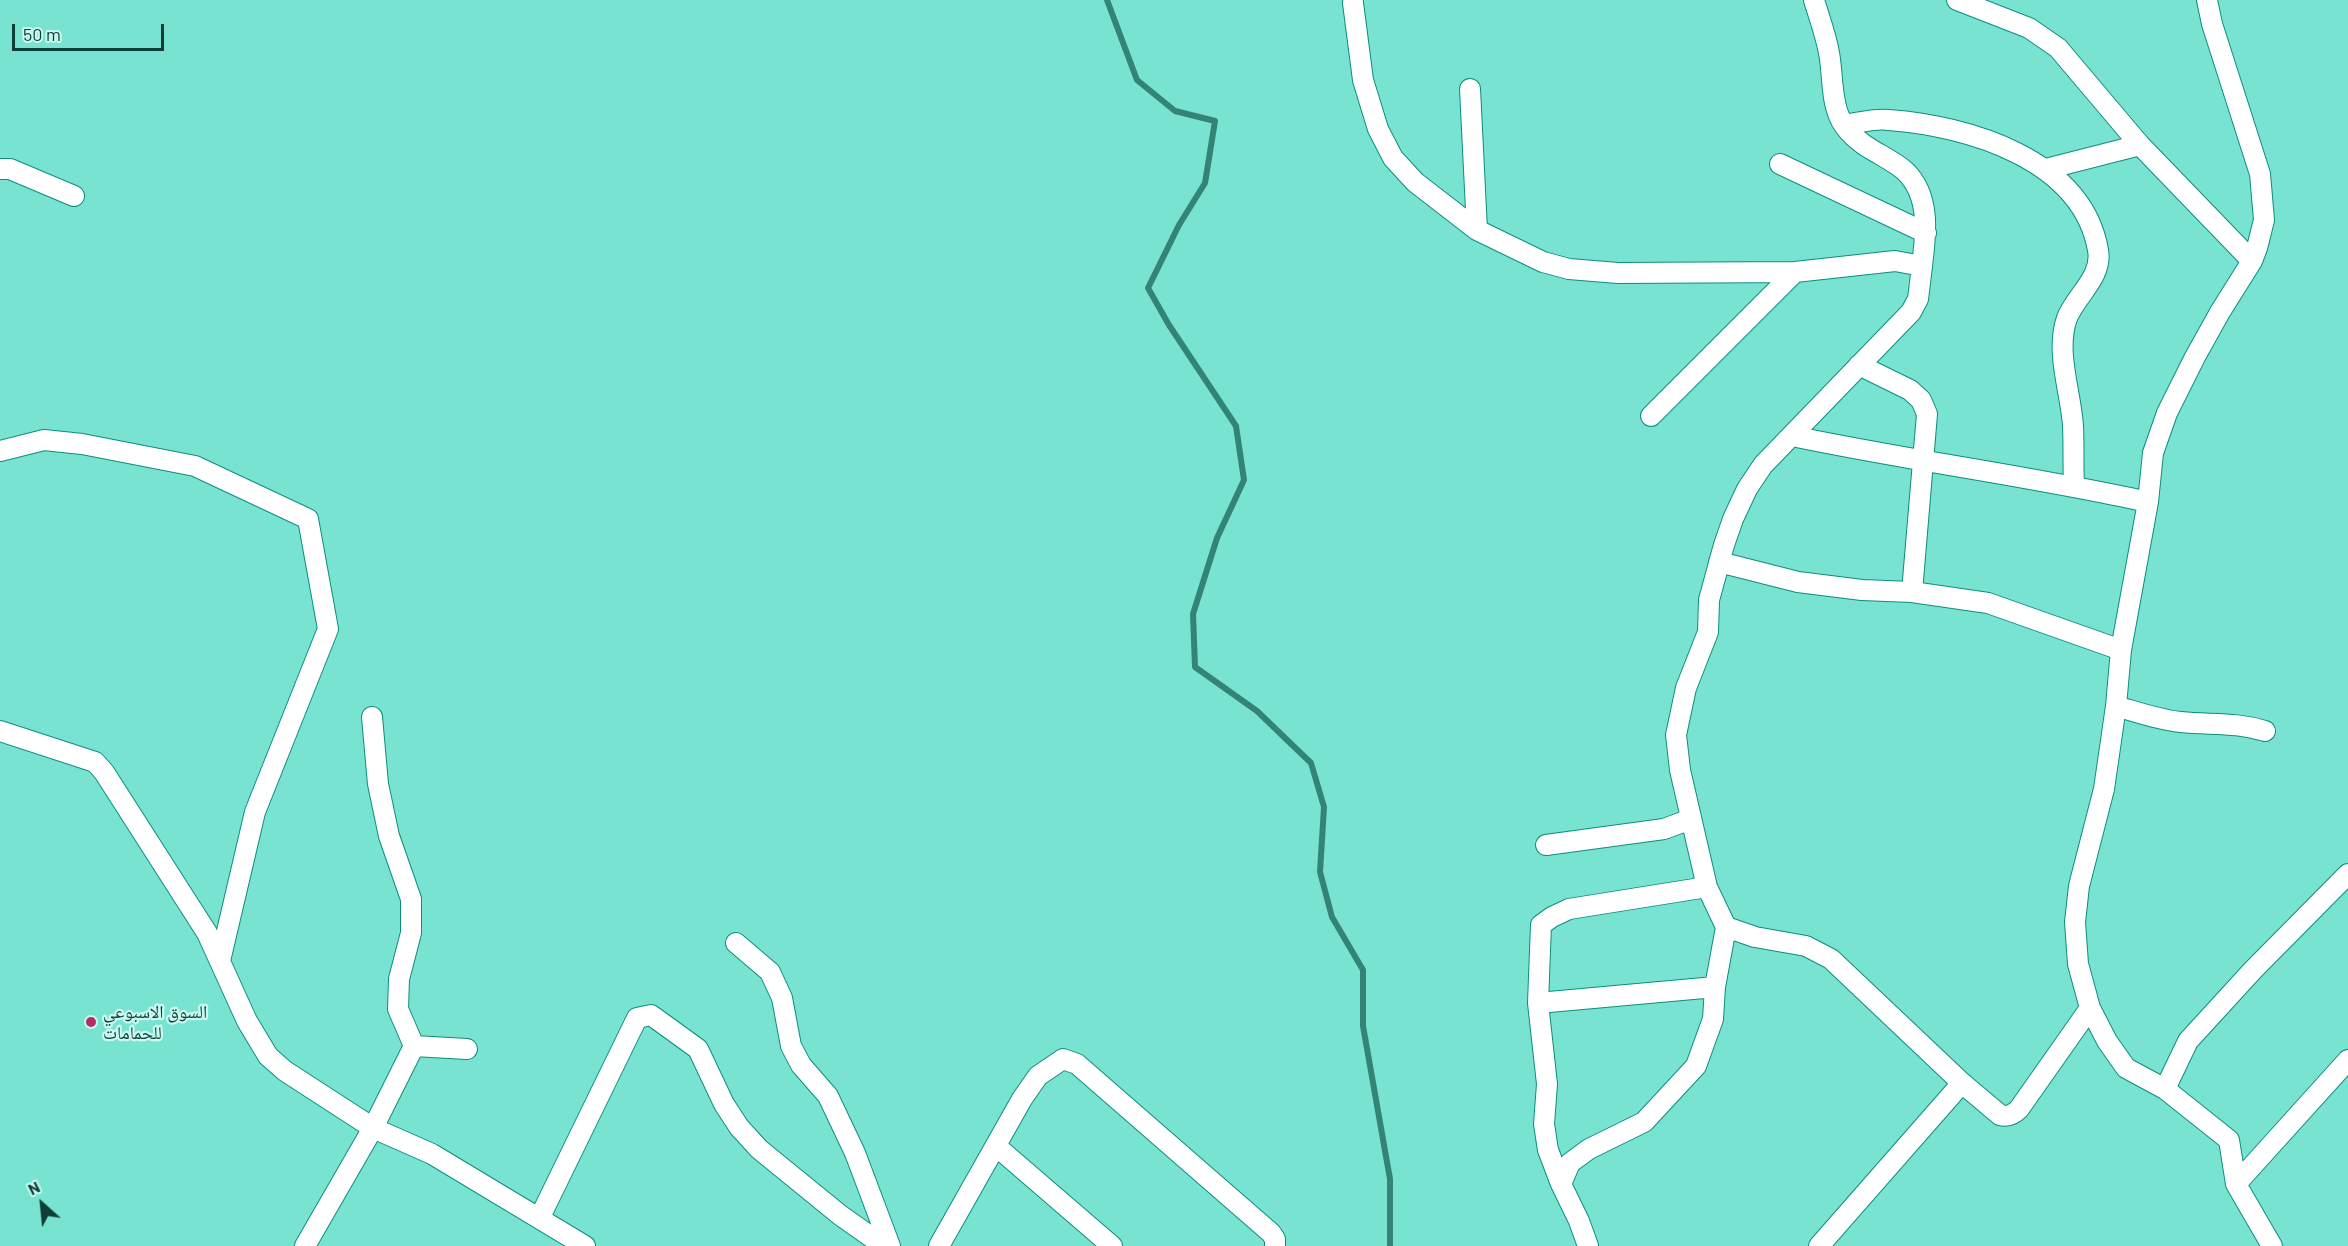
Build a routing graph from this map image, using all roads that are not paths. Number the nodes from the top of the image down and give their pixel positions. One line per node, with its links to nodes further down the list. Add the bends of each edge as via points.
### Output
1 (1814, 0): 6 (street)
2 (1957, 0): 7 (street, via 2029,28 2058,48)
3 (2207, 0): 14 (street, via 2260,174 2264,220)
4 (1353, 3): 12 (street, via 1363,80 1388,148 1415,182)
5 (1470, 89): 12 (street)
6 (1844, 125): 10 (street, via 1886,119 1933,127 1991,143); 13 (street, via 1863,145 1905,171 1916,184 1923,200)
7 (2140, 145): 10 (street); 14 (street)
8 (1780, 164): 13 (street)
9 (0, 168): 11 (street)
10 (2046, 169): 22 (street, via 2079,203 2091,225 2098,251 2098,265 2066,320 2063,344 2073,428)
11 (74, 196)
12 (1477, 230): 16 (street, via 1543,262 1569,269 1618,273)
13 (1926, 233): 15 (street)
14 (2252, 261): 23 (street, via 2220,312 2168,413 2153,453)
15 (1922, 266): 16 (street, via 1895,261); 17 (street, via 1918,299 1911,312)
16 (1795, 272): 18 (street)
17 (1859, 365): 19 (street); 21 (street, via 1910,390 1921,400 1927,414)
18 (1651, 416)
19 (1792, 436): 21 (street); 24 (street, via 1763,465 1747,489)
20 (0, 452): 37 (street, via 44,441 82,444 195,466 308,519 328,629 255,812)
21 (1923, 459): 22 (street); 25 (street)
22 (2074, 486): 23 (street)
23 (2148, 502): 26 (street)
24 (1719, 562): 25 (street, via 1798,582); 31 (street, via 1709,600 1707,633 1686,688 1676,735)
25 (1912, 592): 26 (street, via 1988,603)
26 (2121, 650): 27 (street)
27 (2116, 706): 30 (street, via 2178,722 2234,723); 40 (street, via 2104,789 2079,886 2075,922 2078,964)
28 (372, 717): 41 (street, via 378,784 389,836 411,899 411,933 399,979 398,1009)
29 (0, 731): 37 (street, via 95,762 117,790 207,933)
30 (2265, 731)
31 (1691, 819): 32 (street, via 1664,829); 34 (street)
32 (1546, 845)
33 (2348, 874): 45 (street, via 2188,1041)
34 (1707, 887): 35 (street); 39 (street, via 1569,909 1552,917 1541,925)
35 (1726, 927): 38 (street); 44 (street, via 1755,937 1806,946 1831,959)
36 (736, 943): 54 (street, via 770,972 782,998 791,1046 801,1065 828,1096 855,1153)
37 (220, 962): 46 (street, via 268,1056)
38 (1715, 987): 39 (street); 48 (street, via 1713,1019 1696,1065 1644,1122 1589,1149 1570,1164)
39 (1538, 1003): 48 (street, via 1547,1084 1544,1124 1548,1150)
40 (2090, 1008): 44 (street, via 2014,1114 2000,1115); 45 (street, via 2126,1068)
41 (414, 1046): 42 (street); 46 (street)
42 (467, 1049)
43 (2348, 1060): 49 (street)
44 (1962, 1083): 59 (street)
45 (2165, 1089): 49 (street, via 2229,1140)
46 (373, 1128): 50 (street, via 432,1154); 51 (street)
47 (996, 1146): 55 (street); 56 (street); 57 (street, via 1038,1076 1063,1059 1077,1064 1262,1226 1275,1239)
48 (1561, 1184): 58 (street)
49 (2236, 1184): 60 (street)
50 (540, 1218): 52 (street); 53 (street, via 637,1018 651,1015 698,1049 724,1104 759,1149)
51 (305, 1246)
52 (585, 1246)
53 (884, 1246)
54 (890, 1246)
55 (939, 1246)
56 (1112, 1246)
57 (1276, 1246)
58 (1588, 1246)
59 (1819, 1246)
60 (2272, 1246)

